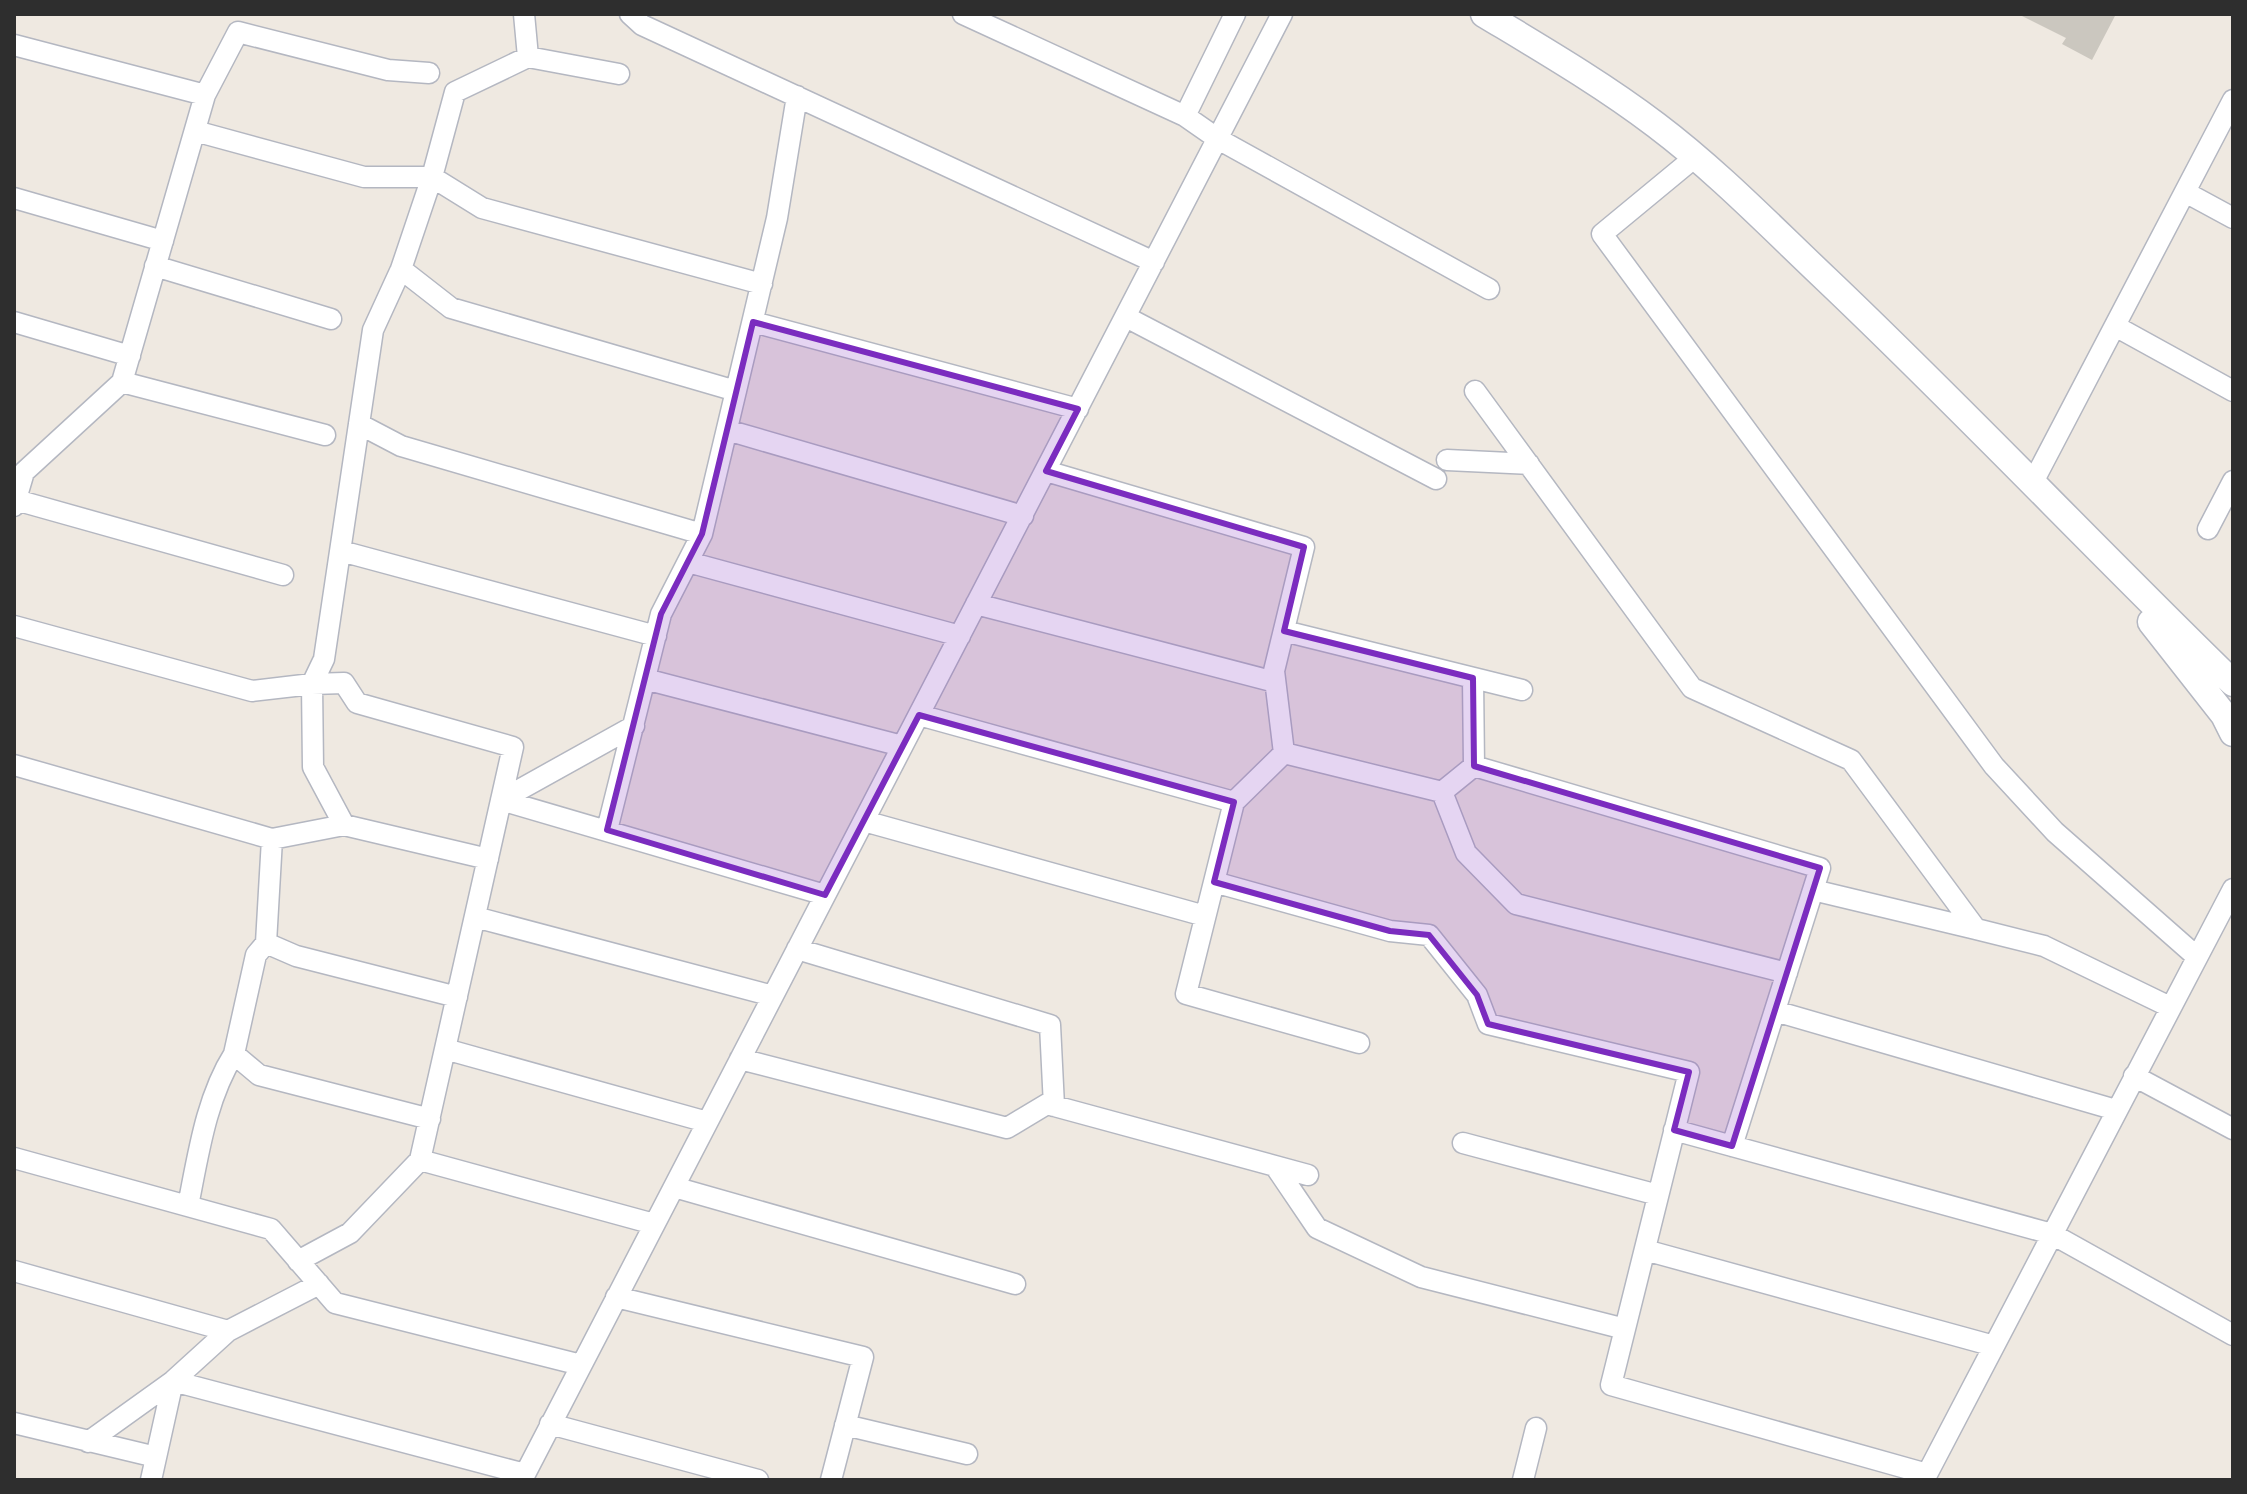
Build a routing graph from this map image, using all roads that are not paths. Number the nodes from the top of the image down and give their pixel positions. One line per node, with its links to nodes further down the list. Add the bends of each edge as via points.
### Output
1 (524, 14): 8 (street)
2 (630, 14): 12 (street, via 642,25)
3 (963, 14): 14 (street)
4 (1235, 14): 14 (street)
5 (1484, 14): 17 (street, via 1559,58)
6 (1279, 15): 16 (street)
7 (14, 45): 11 (street)
8 (528, 57): 10 (street); 18 (street, via 455,92)
9 (429, 73): 11 (street, via 388,70 238,32)
10 (619, 74)
11 (205, 95): 15 (street)
12 (797, 96): 23 (street); 26 (street)
13 (2233, 100): 19 (street)
14 (1185, 116): 16 (street)
15 (195, 131): 18 (street, via 364,177); 22 (street)
16 (1218, 139): 23 (street); 27 (street)
17 (1694, 158): 48 (street, via 1915,364); 93 (street, via 1602,234 1994,766 2055,832)
18 (432, 177): 25 (street); 26 (street, via 482,208)
19 (2185, 192): 21 (street); 32 (street)
20 (14, 198): 22 (street)
21 (2233, 218)
22 (163, 241): 24 (street)
23 (1154, 262): 28 (street)
24 (155, 266): 29 (street); 33 (street)
25 (401, 269): 35 (street, via 451,308); 39 (street, via 373,330)
26 (762, 284): 31 (street)
27 (1489, 289)
28 (1126, 317): 38 (street); 46 (street)
29 (331, 319)
30 (14, 322): 33 (street)
31 (753, 322): 35 (street); 38 (street)
32 (2115, 326): 37 (street); 48 (street)
33 (130, 356): 34 (street)
34 (122, 382): 41 (street); 44 (street)
35 (736, 391): 40 (street)
36 (1475, 391): 43 (street)
37 (2233, 391)
38 (1078, 409): 45 (street)
39 (359, 424): 52 (street, via 401,446); 54 (street)
40 (727, 430): 50 (street); 52 (street)
41 (325, 435)
42 (1447, 460): 43 (street)
43 (1529, 464): 90 (street, via 1692,688 1851,760)
44 (19, 470): 49 (street)
45 (1046, 471): 50 (street); 59 (street, via 1304,547)
46 (1436, 479)
47 (2233, 481): 51 (street)
48 (2032, 484): 53 (street)
49 (15, 503): 56 (street)
50 (1023, 516): 57 (street)
51 (2208, 529)
52 (702, 534): 55 (street)
53 (2090, 544): 65 (street); 70 (street)
54 (341, 551): 60 (street); 66 (street, via 324,659)
55 (688, 562): 60 (street, via 661,614); 61 (street)
56 (283, 575)
57 (976, 604): 61 (street); 64 (street)
58 (14, 626): 66 (street, via 252,691)
59 (1284, 631): 62 (street); 64 (street)
60 (656, 636): 63 (street)
61 (960, 636): 68 (street)
62 (1473, 678): 67 (street); 74 (street)
63 (645, 679): 69 (street); 71 (street)
64 (1275, 682): 72 (street)
65 (2233, 683)
66 (312, 684): 76 (street, via 344,683 357,703 513,747); 79 (street, via 313,767)
67 (1522, 690)
68 (919, 715): 71 (street); 77 (street)
69 (634, 726): 76 (street); 80 (street)
70 (2233, 733)
71 (902, 746): 78 (street)
72 (1284, 753): 75 (street); 77 (street)
73 (14, 765): 81 (street)
74 (1474, 766): 75 (street); 85 (street, via 1820,868)
75 (1442, 792): 94 (street, via 1466,853 1516,904)
76 (501, 800): 80 (street); 82 (street)
77 (1234, 802): 83 (street)
78 (864, 821): 86 (street); 87 (street)
79 (344, 825): 81 (street); 82 (street)
80 (607, 830): 86 (street)
81 (272, 839): 91 (street)
82 (488, 859): 88 (street)
83 (1214, 882): 87 (street); 109 (street, via 1390,931 1429,935 1477,995 1488,1024 1689,1072)
84 (2233, 889): 93 (street)
85 (1813, 890): 90 (street); 94 (street)
86 (825, 895): 92 (street)
87 (1205, 916): 99 (street, via 1186,994)
88 (475, 917): 95 (street); 96 (street)
89 (2233, 920): 93 (street)
90 (1976, 929): 97 (street, via 2044,946)
91 (266, 943): 96 (street, via 296,956); 101 (street, via 256,955)
92 (797, 949): 95 (street); 104 (street, via 1050,1025)
93 (2197, 957): 97 (street)
94 (1787, 973): 98 (street)
95 (773, 996): 102 (street)
96 (457, 997): 100 (street)
97 (2170, 1007): 103 (street)
98 (1775, 1011): 105 (street); 111 (street)
99 (1359, 1043)
100 (445, 1049): 106 (street); 107 (street)
101 (234, 1054): 106 (street, via 259,1075); 118 (street, via 203,1133)
102 (740, 1059): 104 (street, via 1007,1128 1047,1104); 107 (street)
103 (2134, 1076): 105 (street); 108 (street)
104 (1054, 1106): 114 (street)
105 (2116, 1110): 120 (street)
106 (430, 1119): 113 (street)
107 (707, 1122): 116 (street)
108 (2233, 1129)
109 (1674, 1130): 111 (street); 117 (street)
110 (1463, 1143): 117 (street)
111 (1732, 1146): 120 (street)
112 (14, 1158): 118 (street)
113 (420, 1160): 119 (street); 122 (street, via 350,1233)
114 (1275, 1166): 115 (street); 127 (street, via 1317,1228 1421,1277)
115 (1308, 1175)
116 (674, 1187): 119 (street); 125 (street)
117 (1658, 1195): 121 (street)
118 (188, 1206): 122 (street, via 271,1229)
119 (654, 1224): 126 (street)
120 (2052, 1234): 129 (street); 130 (street)
121 (1645, 1250): 127 (street); 130 (street)
122 (298, 1261): 124 (street)
123 (14, 1271): 128 (street)
124 (319, 1284): 128 (street); 131 (street, via 335,1303)
125 (1015, 1284)
126 (616, 1297): 131 (street); 135 (street, via 863,1357)
127 (1625, 1329): 141 (street, via 1611,1385)
128 (228, 1331): 132 (street)
129 (2233, 1335)
130 (1994, 1346): 141 (street)
131 (581, 1365): 134 (street)
132 (173, 1381): 137 (street); 139 (street); 140 (street)
133 (14, 1423): 137 (street)
134 (550, 1424): 140 (street); 143 (street)
135 (845, 1425): 138 (street); 144 (street)
136 (1536, 1428): 145 (street)
137 (88, 1442): 139 (street)
138 (967, 1454)
139 (156, 1457): 142 (street)
140 (524, 1477)
141 (1926, 1477)
142 (151, 1480)
143 (758, 1480)
144 (831, 1480)
145 (1523, 1480)

